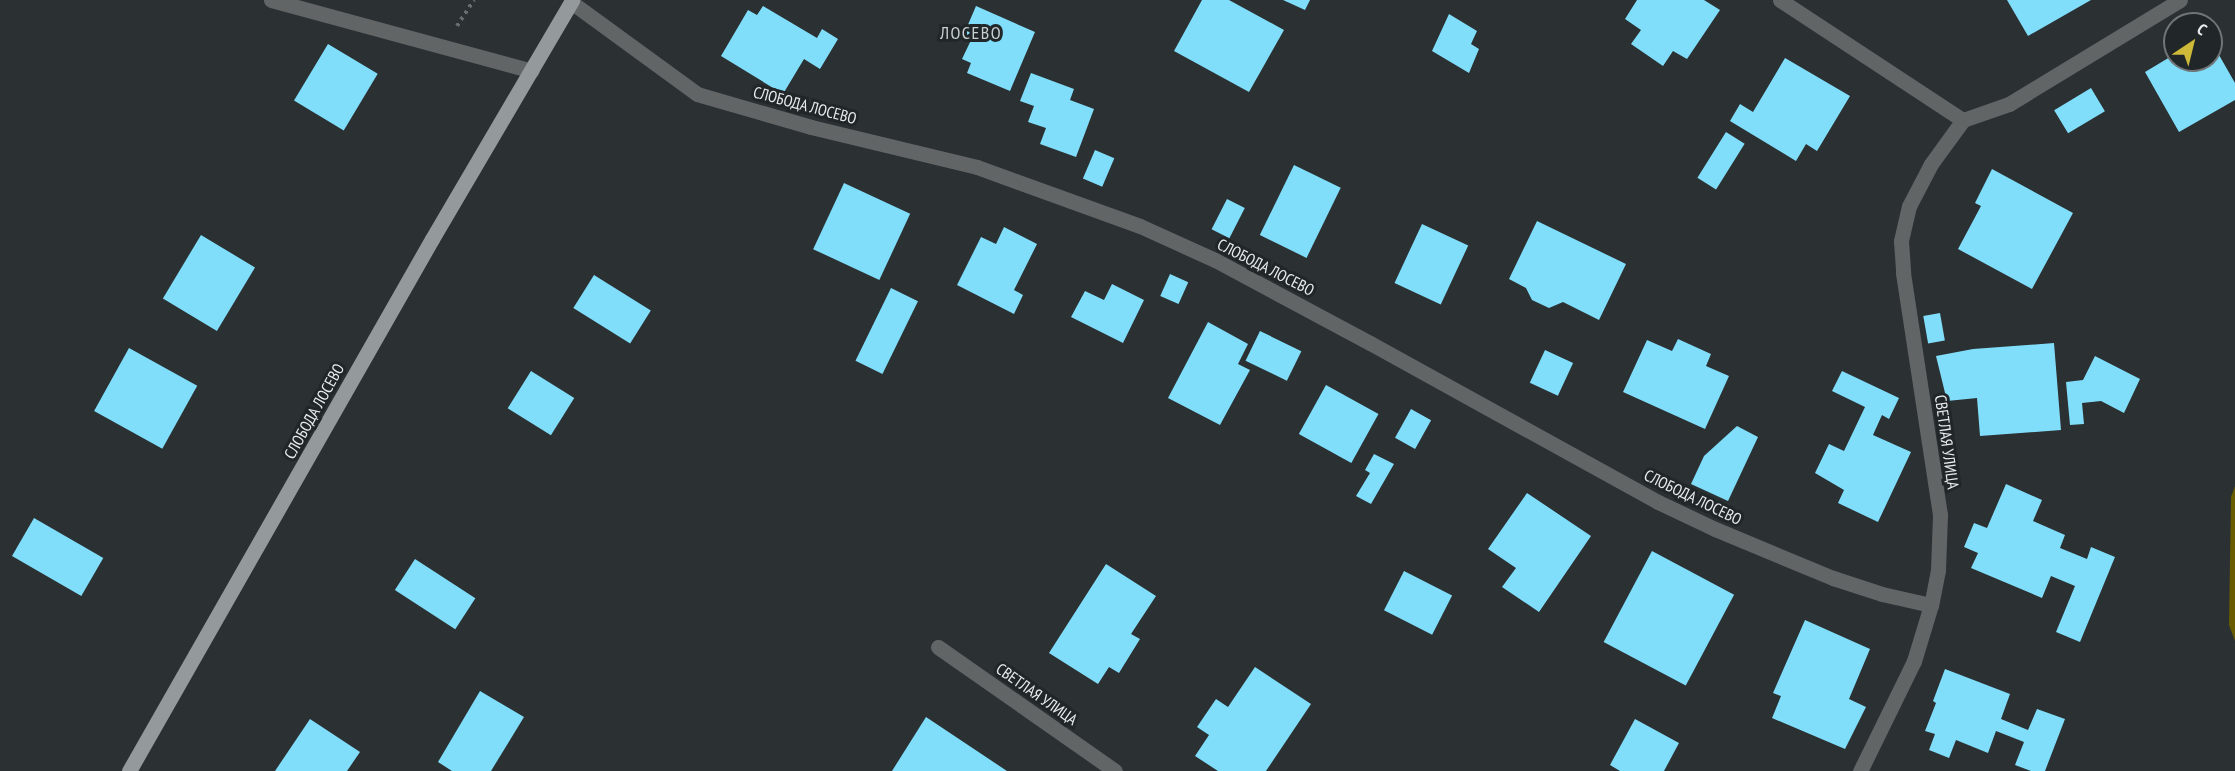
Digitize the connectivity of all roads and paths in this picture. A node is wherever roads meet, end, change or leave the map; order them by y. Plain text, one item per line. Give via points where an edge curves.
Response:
1 (271, 0) edge
2 (1780, 0) edge
3 (2180, 0) edge
4 (572, 1) edge
5 (532, 71) junction
6 (1963, 120) junction
7 (1931, 605) junction
8 (938, 647) dead end
9 (129, 771) edge
10 (1115, 771) edge
11 (1860, 771) edge

1 - 5 street
2 - 6 street
3 - 6 street via 2009,104
4 - 5 main road, СЛОБОДА ЛОСЕВО
4 - 7 street, СЛОБОДА ЛОСЕВО via 697,94 811,127 977,167 1140,226 1215,260 1677,511 1833,578
5 - 9 main road, СЛОБОДА ЛОСЕВО
6 - 7 street, СВЕТЛАЯ УЛИЦА via 1930,164 1909,206 1901,241 1940,515 1938,570
7 - 11 street, СВЕТЛАЯ УЛИЦА via 1914,661
8 - 10 street, СВЕТЛАЯ УЛИЦА

